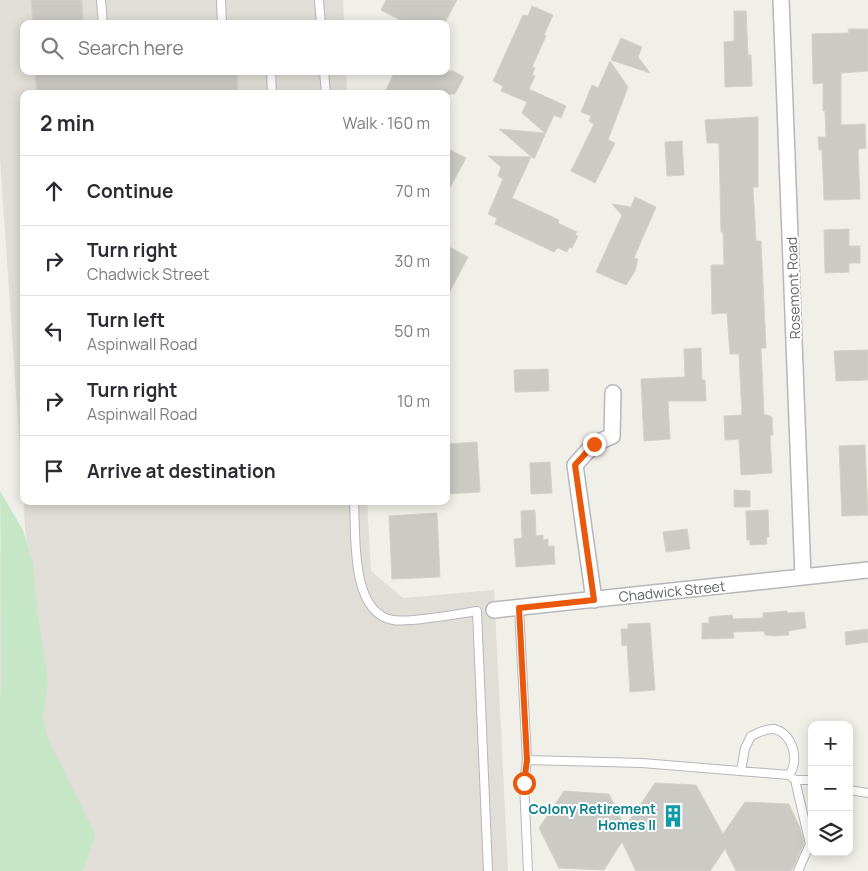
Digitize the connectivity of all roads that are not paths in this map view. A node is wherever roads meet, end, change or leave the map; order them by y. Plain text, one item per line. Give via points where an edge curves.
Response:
1 (101, 0) edge
2 (220, 0) edge
3 (319, 0) edge
4 (781, 0) edge
5 (103, 20) edge
6 (222, 20) edge
7 (321, 20) edge
8 (271, 75) edge
9 (324, 75) edge
10 (272, 90) edge
11 (326, 90) edge
12 (612, 393) dead end
13 (354, 505) edge
14 (868, 570) edge
15 (803, 577) junction
16 (594, 600) junction
17 (519, 608) junction
18 (494, 610) joint
19 (477, 612) junction
20 (527, 760) junction
21 (740, 771) junction
22 (792, 777) junction
23 (808, 779) edge
24 (853, 791) edge
25 (868, 793) edge
26 (488, 871) edge
27 (528, 871) edge
28 (798, 871) edge

1 - 5 lane
2 - 6 lane
3 - 7 lane
4 - 15 street, Rosemont Road
8 - 10 lane
9 - 11 lane
12 - 16 street via 612,436 594,444 575,465
13 - 19 lane, Chadwick Street via 362,588 368,604 378,614 394,620
14 - 15 street, Chadwick Street
15 - 16 street, Chadwick Street
16 - 17 street, Chadwick Street
17 - 18 street, Chadwick Street
17 - 20 lane
18 - 19 lane, Chadwick Street
19 - 26 lane
20 - 21 lane via 642,763
20 - 27 lane via 524,783
21 - 22 lane
21 - 22 lane via 751,736 772,729 782,732 790,741 794,756
22 - 23 lane
22 - 28 lane via 810,844
24 - 25 lane

